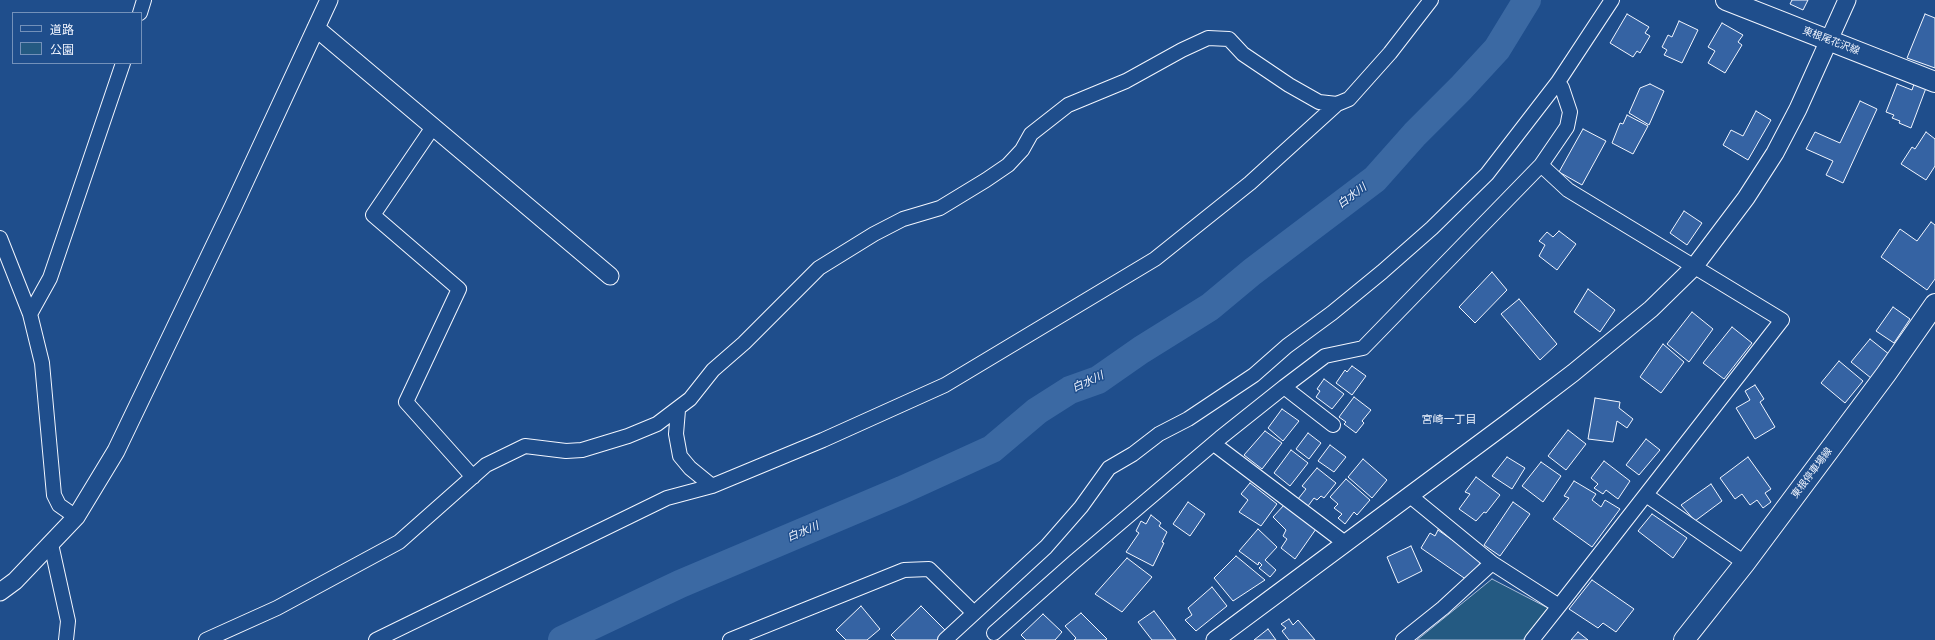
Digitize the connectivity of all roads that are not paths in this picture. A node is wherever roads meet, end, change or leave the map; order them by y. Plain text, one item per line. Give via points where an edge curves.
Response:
1 (144, 0) edge
2 (329, 0) edge
3 (1431, 0) edge
4 (1612, 0) edge
5 (1726, 0) edge
6 (1846, 0) edge
7 (140, 12) edge
8 (316, 28) junction
9 (1829, 40) junction
10 (123, 64) edge
11 (1558, 82) junction
12 (1935, 82) edge
13 (1337, 104) junction
14 (433, 127) junction
15 (1541, 165) junction
16 (0, 238) edge
17 (1694, 267) junction
18 (610, 276) dead end
19 (1935, 304) edge
20 (30, 314) junction
21 (1284, 387) junction
22 (678, 410) junction
23 (1333, 425) dead end
24 (1214, 444) junction
25 (473, 477) junction
26 (712, 486) junction
27 (1646, 495) junction
28 (1409, 496) junction
29 (76, 517) junction
30 (1345, 543) junction
31 (51, 544) junction
32 (1492, 563) junction
33 (1745, 563) junction
34 (0, 592) edge
35 (1559, 606) junction
36 (974, 613) junction
37 (994, 638) edge
38 (66, 640) edge
39 (206, 640) edge
40 (376, 640) edge
41 (730, 640) edge
42 (945, 640) edge
43 (1215, 640) edge
44 (1402, 640) edge
45 (1532, 640) edge
46 (1684, 640) edge

1 - 7 street
2 - 8 street
3 - 13 street via 1390,53 1349,99
4 - 11 street
5 - 9 main road, 東根尾花沢線
6 - 9 street
8 - 14 street
8 - 29 street via 119,444
9 - 12 main road, 東根尾花沢線
9 - 17 street via 1775,153 1746,198
10 - 20 street via 50,278
11 - 15 street via 1570,112 1567,127
11 - 36 street via 1487,174 1432,228 1382,272 1254,375 1109,468 1081,507 1046,547
13 - 22 street via 1319,102 1289,85 1243,54 1229,39 1208,38 1182,50 1126,81 1068,105 1031,134 1022,150 1008,165 986,180 940,208 897,222 819,268 744,343 713,370
13 - 26 street via 1250,183 1161,255 1102,292 945,385
14 - 18 street
14 - 25 street via 373,215 459,289 406,402
15 - 17 street via 1568,190
15 - 21 street via 1363,348 1325,356
16 - 20 street
17 - 27 street via 1782,320
17 - 28 street via 1651,309 1573,373
19 - 33 main road, 東根停車場線
20 - 29 street via 42,362 54,495 59,505
21 - 23 street
21 - 24 street
22 - 25 street via 650,427 582,450 566,451 525,446 486,466
22 - 26 street via 676,434 680,456
24 - 30 street
24 - 37 street via 1074,562
25 - 39 street via 399,542 277,608
26 - 40 street via 667,498
27 - 33 street
27 - 35 street
28 - 30 street
28 - 32 street
29 - 31 street
30 - 43 street
31 - 34 street via 15,581
31 - 38 street via 68,621
32 - 35 street
32 - 44 street via 1443,608
33 - 46 main road, 東根停車場線
35 - 45 street
36 - 41 street via 929,569 904,570
36 - 42 street

